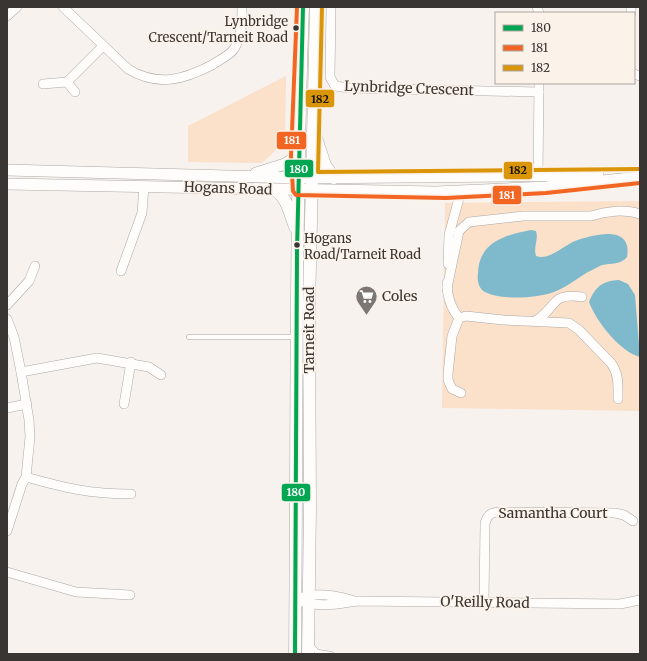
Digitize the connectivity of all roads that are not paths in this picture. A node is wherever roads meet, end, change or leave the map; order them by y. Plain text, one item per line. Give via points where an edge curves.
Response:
1 (17, 7) edge
2 (63, 7) edge
3 (242, 7) edge
4 (303, 7) edge
5 (316, 7) edge
6 (331, 7) edge
7 (7, 16) edge
8 (103, 46) junction
9 (67, 82) junction
10 (43, 84) dead end
11 (539, 88) edge
12 (75, 92) dead end
13 (314, 133) junction
14 (297, 156) junction
15 (7, 170) edge
16 (248, 176) junction
17 (538, 176) junction
18 (640, 176) edge
19 (375, 177) junction
20 (299, 178) junction
21 (312, 178) junction
22 (334, 178) junction
23 (7, 184) edge
24 (144, 186) junction
25 (523, 188) junction
26 (275, 190) junction
27 (299, 190) junction
28 (312, 190) junction
29 (461, 191) junction
30 (436, 192) junction
31 (640, 214) edge
32 (297, 232) junction
33 (35, 266) dead end
34 (121, 271) dead end
35 (448, 288) junction
36 (582, 297) dead end
37 (7, 305) edge
38 (459, 318) junction
39 (7, 319) edge
40 (535, 321) junction
41 (189, 337) dead end
42 (295, 337) junction
43 (131, 362) junction
44 (21, 372) junction
45 (161, 375) dead end
46 (461, 393) dead end
47 (618, 399) dead end
48 (27, 404) junction
49 (124, 404) dead end
50 (7, 408) edge
51 (26, 477) junction
52 (131, 494) dead end
53 (633, 521) dead end
54 (7, 531) edge
55 (7, 572) edge
56 (640, 594) edge
57 (130, 595) dead end
58 (295, 599) junction
59 (309, 599) junction
60 (640, 600) edge
61 (484, 602) junction
62 (612, 604) junction
63 (308, 640) junction
64 (294, 654) edge
65 (308, 654) edge
66 (331, 654) edge

1 - 7 street
2 - 8 street
3 - 8 street via 241,30 233,50 221,59 181,78 162,80 138,75 128,70
4 - 14 main road, Tarneit Road
5 - 13 main road, Tarneit Road
6 - 11 street, Lynbridge Crescent via 330,77 336,86
8 - 9 street
9 - 10 street
9 - 12 street
11 - 17 street
13 - 21 main road, Tarneit Road
13 - 22 main road via 325,165
14 - 16 street via 285,164
14 - 20 main road, Tarneit Road
15 - 16 street, Hogans Road
16 - 20 street, Hogans Road
17 - 18 street, Hogans Road
17 - 19 street, Hogans Road
17 - 25 street
18 - 25 street, Hogans Road
19 - 22 street, Hogans Road
19 - 30 street via 396,182 430,182 436,187
20 - 21 street, Hogans Road
20 - 27 main road, Tarneit Road
21 - 22 street, Hogans Road
21 - 28 main road, Tarneit Road
23 - 24 street, Hogans Road
24 - 26 street, Hogans Road
24 - 34 street via 142,213
25 - 29 street, Hogans Road
26 - 27 street, Hogans Road
26 - 32 main road via 282,195
27 - 28 street, Hogans Road
27 - 32 main road, Tarneit Road
28 - 30 street, Hogans Road
28 - 59 main road, Tarneit Road via 309,313
29 - 30 street, Hogans Road
29 - 35 street via 449,234
31 - 35 street via 602,212 591,216 524,216 469,222 459,231
32 - 42 main road, Tarneit Road
33 - 37 street via 29,281
35 - 38 street via 452,307
36 - 40 street via 560,298
38 - 40 street via 466,316
38 - 46 street via 452,336 448,380 452,389
39 - 44 street via 14,337
40 - 47 street via 569,323 580,330 616,370
41 - 42 lane
42 - 58 main road, Tarneit Road
43 - 44 street via 97,358
43 - 45 street via 149,367
43 - 49 street
44 - 48 street
48 - 50 street
48 - 51 street via 30,437
51 - 52 street via 74,491
51 - 54 street
53 - 61 street, Samantha Court via 624,515 615,514 490,514 485,524
55 - 57 street via 76,592
56 - 62 street, O'Reilly Road
58 - 59 street, O'Reilly Road
58 - 64 main road, Tarneit Road
59 - 61 street, O'Reilly Road via 337,596 357,601
59 - 63 main road, Tarneit Road
60 - 62 street, O'Reilly Road
61 - 62 street, O'Reilly Road
63 - 65 main road, Tarneit Road
63 - 66 lane via 317,652

